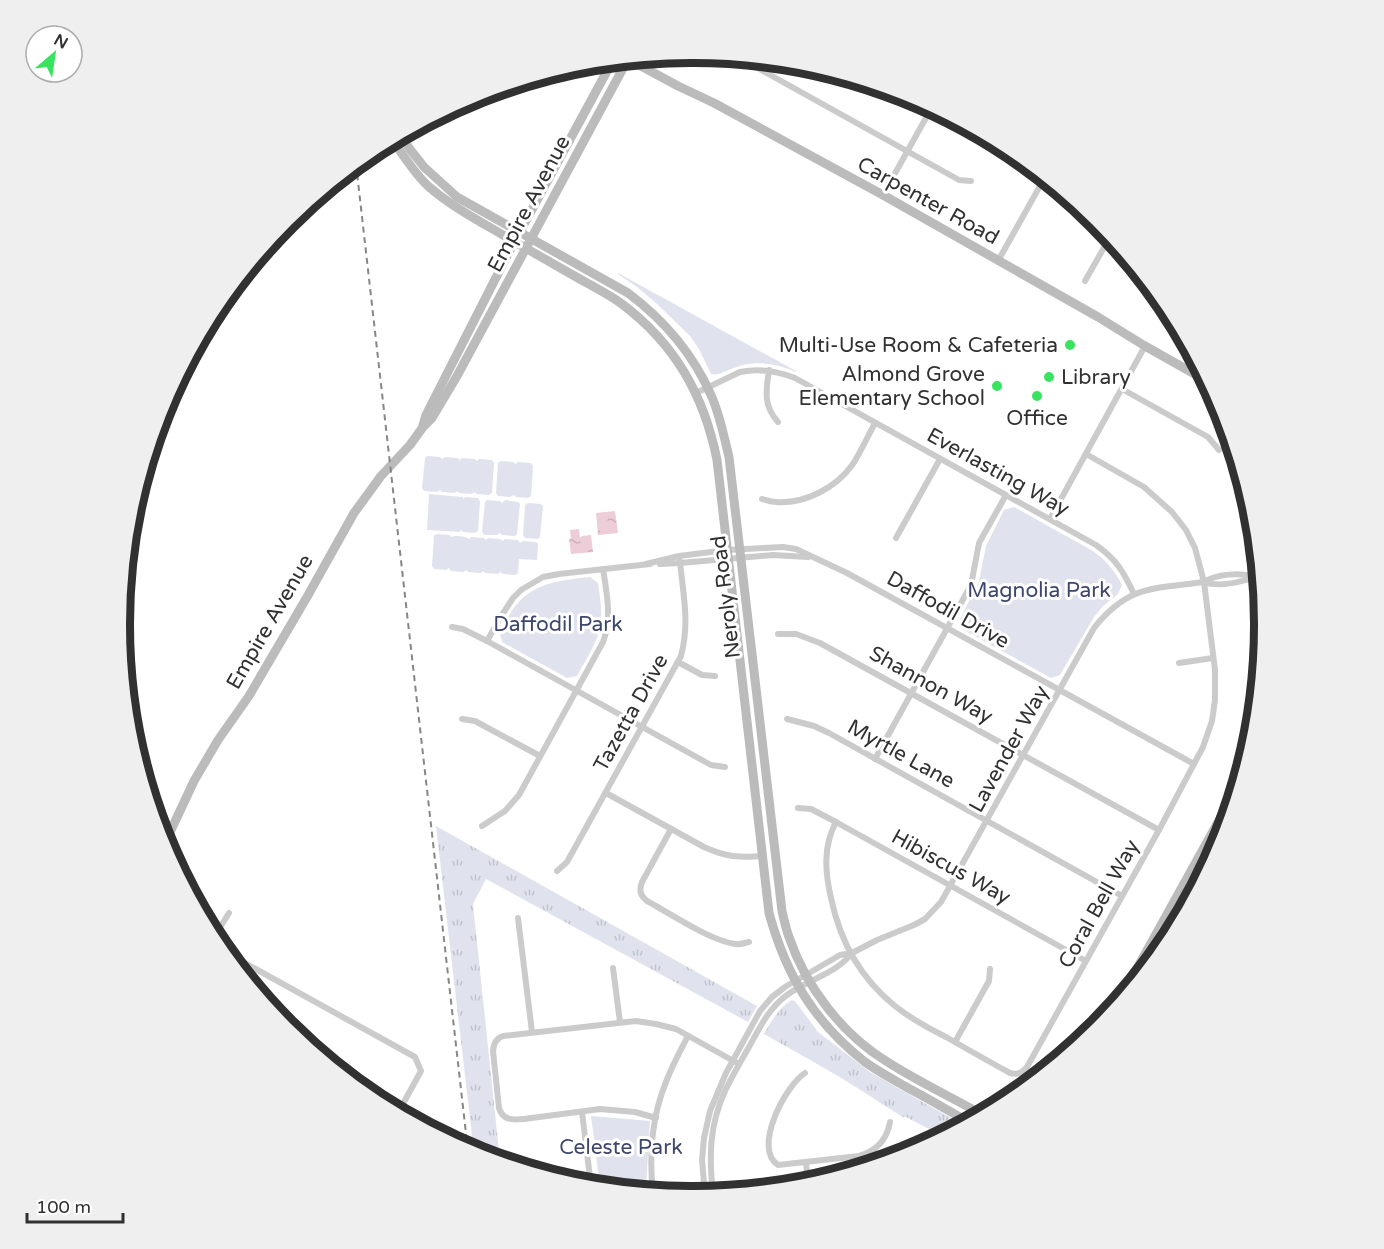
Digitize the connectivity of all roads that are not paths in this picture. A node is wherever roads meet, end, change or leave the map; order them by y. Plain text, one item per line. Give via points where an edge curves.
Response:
1 (640, 66) edge
2 (756, 67) edge
3 (623, 68) edge
4 (608, 70) edge
5 (927, 115) edge
6 (405, 142) edge
7 (397, 147) edge
8 (908, 151) junction
9 (971, 181) dead end
10 (427, 185) junction
11 (443, 185) junction
12 (1041, 185) edge
13 (883, 195) junction
14 (517, 237) junction
15 (531, 239) junction
16 (1106, 245) edge
17 (525, 248) junction
18 (998, 261) junction
19 (1085, 281) dead end
20 (1145, 346) junction
21 (449, 368) junction
22 (769, 370) junction
23 (1195, 374) edge
24 (457, 376) junction
25 (707, 387) junction
26 (1122, 389) junction
27 (696, 393) junction
28 (778, 422) dead end
29 (875, 423) junction
30 (423, 427) junction
31 (1219, 450) dead end
32 (1086, 454) junction
33 (940, 459) junction
34 (1006, 495) junction
35 (762, 499) dead end
36 (1050, 519) junction
37 (896, 538) dead end
38 (740, 553) junction
39 (727, 554) junction
40 (680, 560) junction
41 (603, 569) junction
42 (1251, 579) edge
43 (1204, 582) junction
44 (1134, 594) junction
45 (452, 627) dead end
46 (947, 628) junction
47 (778, 634) dead end
48 (487, 641) junction
49 (1214, 658) junction
50 (678, 662) junction
51 (1179, 663) dead end
52 (715, 676) dead end
53 (1060, 690) junction
54 (576, 691) junction
55 (911, 693) junction
56 (462, 719) dead end
57 (787, 719) dead end
58 (642, 727) junction
59 (540, 756) junction
60 (1024, 756) junction
61 (875, 759) junction
62 (1194, 764) junction
63 (725, 766) dead end
64 (606, 793) junction
65 (798, 808) dead end
66 (988, 821) junction
67 (836, 822) junction
68 (482, 826) dead end
69 (1216, 826) edge
70 (671, 829) junction
71 (1159, 830) junction
72 (170, 832) edge
73 (763, 855) junction
74 (557, 871) dead end
75 (951, 887) junction
76 (1122, 896) junction
77 (229, 913) dead end
78 (518, 918) dead end
79 (220, 928) edge
80 (749, 942) dead end
81 (852, 953) junction
82 (1143, 958) edge
83 (1086, 961) junction
84 (245, 963) edge
85 (613, 968) dead end
86 (990, 969) dead end
87 (808, 979) junction
88 (797, 985) junction
89 (620, 1022) junction
90 (532, 1032) junction
91 (688, 1035) junction
92 (955, 1042) junction
93 (732, 1060) junction
94 (739, 1064) junction
95 (804, 1073) dead end
96 (402, 1105) edge
97 (975, 1110) edge
98 (582, 1112) junction
99 (961, 1117) edge
100 (656, 1118) junction
101 (890, 1122) dead end
102 (806, 1162) junction
103 (807, 1174) edge
104 (590, 1176) edge
105 (652, 1185) edge
106 (712, 1185) edge
107 (704, 1186) edge

1 - 13 street, Carpenter Road
2 - 8 street
3 - 15 street, Empire Avenue
4 - 14 street, Empire Avenue
5 - 8 street
6 - 11 street, Neroly Road
7 - 10 street, Neroly Road
8 - 9 street via 959,180
8 - 13 street
10 - 11 street
10 - 14 street, Neroly Road via 467,215
11 - 14 street, Neroly Road
12 - 18 street
13 - 18 street, Carpenter Road
14 - 15 street, Neroly Road
14 - 17 street, Neroly Road
14 - 21 street, Empire Avenue
15 - 17 street, Empire Avenue
15 - 25 street, Neroly Road via 640,302 687,351
16 - 19 street
17 - 24 street, Empire Avenue
17 - 27 street, Neroly Road via 621,303 644,322 676,358
18 - 20 street, Carpenter Road
20 - 23 street, Carpenter Road
20 - 26 street
21 - 24 street
21 - 30 street, Empire Avenue
22 - 25 street, Everlasting Way via 741,372
22 - 28 street via 768,405
22 - 29 street, Everlasting Way via 795,378
24 - 30 street, Empire Avenue
25 - 27 street, Everlasting Way
25 - 38 street, Neroly Road via 729,458
26 - 31 street via 1208,437
26 - 32 street
27 - 39 street, Neroly Road via 717,460
29 - 33 street, Everlasting Way
29 - 35 street via 853,463 833,485 798,500
30 - 72 street, Empire Avenue via 354,513 255,686 194,781
32 - 36 street
32 - 43 street, Coral Bell Way via 1144,487 1172,512 1195,548
33 - 34 street, Everlasting Way
33 - 37 street
34 - 36 street, Everlasting Way
34 - 46 street via 979,543 971,585
36 - 44 street, Everlasting Way via 1106,552 1124,571
38 - 39 street, Daffodil Drive
38 - 46 street, Daffodil Drive via 812,557
38 - 87 street, Neroly Road via 782,911 789,938
39 - 40 street, Daffodil Drive
39 - 73 street, Neroly Road
40 - 41 street, Daffodil Drive
40 - 50 street, Tazetta Drive via 687,619
41 - 48 street, Daffodil Drive via 552,575 532,583 513,598
41 - 54 street via 608,624 603,642
42 - 43 street, Lavender Way via 1213,585
43 - 44 street, Lavender Way
43 - 49 street, Coral Bell Way
44 - 53 street, Lavender Way via 1115,605 1094,628
45 - 48 street
46 - 53 street, Daffodil Drive
46 - 55 street
47 - 55 street, Shannon Way via 796,634 820,643
48 - 54 street
49 - 51 street
49 - 62 street, Coral Bell Way via 1212,721
50 - 52 street via 702,675
50 - 58 street, Tazetta Drive
53 - 60 street, Lavender Way
53 - 62 street, Daffodil Drive
54 - 58 street
54 - 59 street
55 - 60 street, Shannon Way
55 - 61 street
56 - 59 street via 475,721
57 - 61 street, Myrtle Lane via 814,726
58 - 63 street via 711,765
58 - 64 street, Tazetta Drive
59 - 68 street via 515,801
60 - 66 street, Lavender Way
60 - 71 street, Shannon Way
61 - 66 street, Myrtle Lane
62 - 71 street, Coral Bell Way
64 - 70 street
64 - 74 street, Tazetta Drive via 567,862
65 - 67 street, Hibiscus Way via 811,809
66 - 75 street, Lavender Way
66 - 76 street, Myrtle Lane
67 - 75 street, Hibiscus Way
67 - 81 street, Coral Bell Way via 826,851 828,885 838,927
69 - 82 street
70 - 73 street via 716,853 736,858
70 - 80 street via 642,882 641,896 710,936 738,945
71 - 76 street, Coral Bell Way
73 - 88 street, Neroly Road via 772,923
75 - 81 street, Lavender Way via 925,919
75 - 83 street, Hibiscus Way
76 - 83 street, Coral Bell Way
77 - 79 street
78 - 90 street
81 - 87 street, Lavender Way via 845,962
81 - 92 street, Coral Bell Way via 867,977 895,1006
83 - 92 street, Coral Bell Way via 1023,1072 1010,1073
84 - 96 street via 415,1057 421,1071
85 - 89 street
86 - 92 street via 989,981
87 - 88 street, Lavender Way
87 - 97 street, Neroly Road via 838,1020 873,1052
88 - 93 street via 772,997
88 - 94 street via 766,1016
88 - 99 street, Neroly Road via 827,1027 866,1062
89 - 90 street
89 - 91 street via 656,1024
90 - 98 street via 496,1040 493,1051 502,1115 512,1120
91 - 93 street
91 - 100 street via 665,1083
93 - 94 street
93 - 107 street via 710,1111 702,1160
94 - 106 street via 725,1090 711,1139
95 - 102 street via 795,1080 773,1120 769,1152 778,1164
98 - 100 street via 600,1109
98 - 104 street
100 - 105 street
101 - 102 street via 883,1141 866,1154
102 - 103 street

